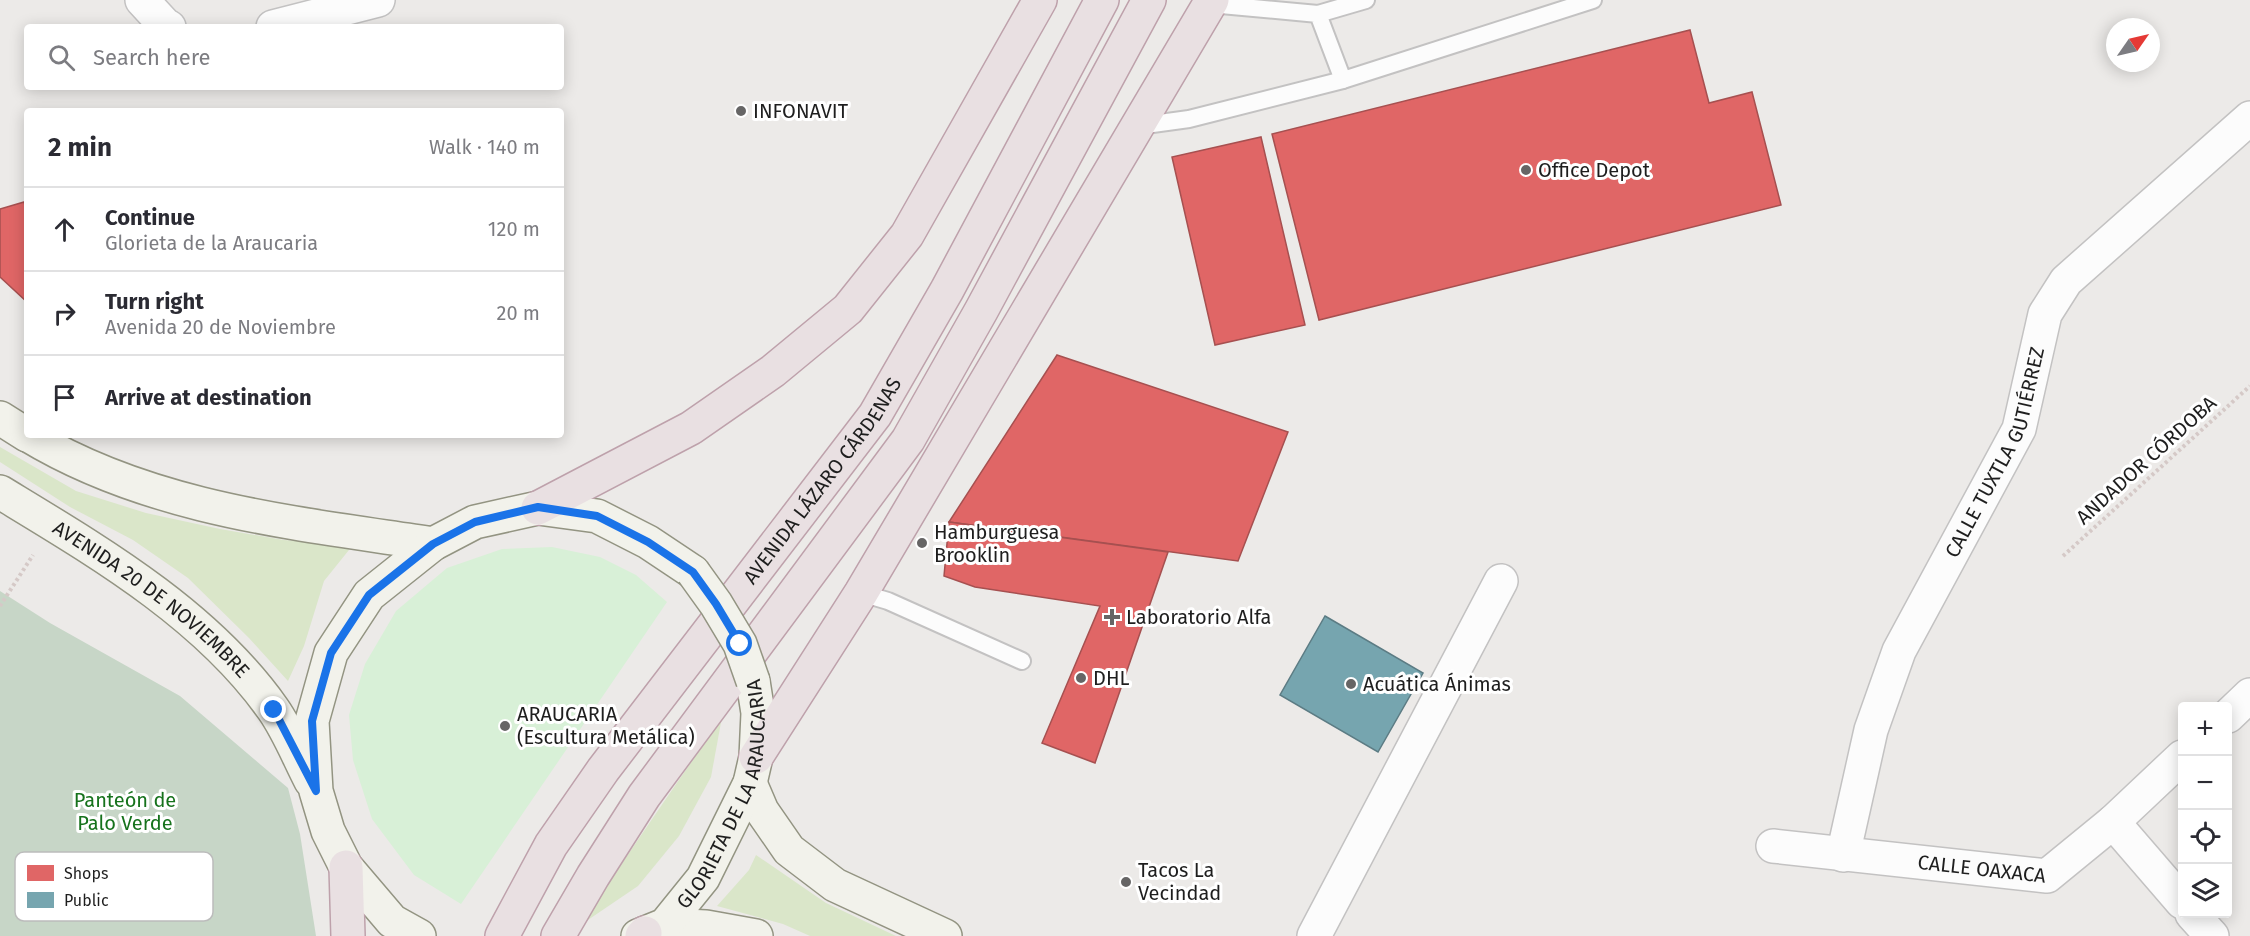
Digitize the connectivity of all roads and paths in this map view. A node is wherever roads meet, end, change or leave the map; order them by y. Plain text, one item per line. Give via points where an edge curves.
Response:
1 (142, 0) edge
2 (378, 0) edge
3 (1040, 0) edge
4 (1102, 0) edge
5 (1149, 0) edge
6 (1366, 0) edge
7 (1593, 0) edge
8 (1211, 2) edge
9 (1318, 14) junction
10 (164, 24) edge
11 (285, 24) edge
12 (1342, 80) junction
13 (2250, 118) edge
14 (1137, 126) junction
15 (2250, 386) edge
16 (0, 418) edge
17 (24, 433) edge
18 (32, 438) edge
19 (0, 492) edge
20 (538, 507) junction
21 (53, 524) junction
22 (433, 544) junction
23 (2063, 556) dead end
24 (1501, 581) dead end
25 (861, 593) junction
26 (0, 606) edge
27 (1022, 661) dead end
28 (2250, 695) edge
29 (2232, 712) edge
30 (2178, 761) edge
31 (753, 770) junction
32 (316, 791) junction
33 (2113, 822) junction
34 (1773, 846) dead end
35 (1843, 855) junction
36 (346, 867) junction
37 (2178, 897) edge
38 (2196, 918) edge
39 (647, 933) edge
40 (348, 936) edge
41 (419, 936) edge
42 (502, 936) edge
43 (558, 936) edge
44 (756, 936) edge
45 (945, 936) edge
46 (1314, 936) edge
47 (2212, 936) edge

1 - 10 street
2 - 11 street
3 - 20 highway via 907,235 848,309 773,371 691,428
4 - 42 highway, AVENIDA LÁZARO CÁRDENAS via 947,290 875,415 603,770 551,845
5 - 43 highway via 908,440 644,796
6 - 9 lane
7 - 12 lane
8 - 9 lane
8 - 14 highway
9 - 12 lane
12 - 14 lane via 1189,119
13 - 35 street, CALLE TUXTLA GUTIÉRREZ via 2066,281 2044,314 2019,429 1899,651 1871,730
14 - 25 highway
15 - 23 path, ANDADOR CÓRDOBA
16 - 17 main road
18 - 22 main road via 60,454 154,491 250,516
19 - 21 main road, AVENIDA 20 DE NOVIEMBRE
20 - 22 main road, GLORIETA DE LA ARAUCARIA via 475,522
20 - 31 main road, GLORIETA DE LA ARAUCARIA, bridge via 597,516 648,542 693,572 740,644 753,681 758,713
21 - 26 path
21 - 32 main road, AVENIDA 20 DE NOVIEMBRE via 173,606 231,659 274,710
22 - 32 main road, GLORIETA DE LA ARAUCARIA via 369,595 331,653 312,721
24 - 46 street
25 - 27 lane via 888,601
25 - 31 highway
28 - 29 street
30 - 33 street, CALLE OAXACA
31 - 39 main road, GLORIETA DE LA ARAUCARIA via 703,878
31 - 45 main road via 762,811 789,850 835,885
32 - 36 main road, GLORIETA DE LA ARAUCARIA via 328,831
33 - 35 street, CALLE OAXACA via 2047,876
33 - 37 street
34 - 35 street, CALLE OAXACA
36 - 40 highway
36 - 41 main road, GLORIETA DE LA ARAUCARIA via 393,921
38 - 47 street
39 - 44 main road via 706,927

